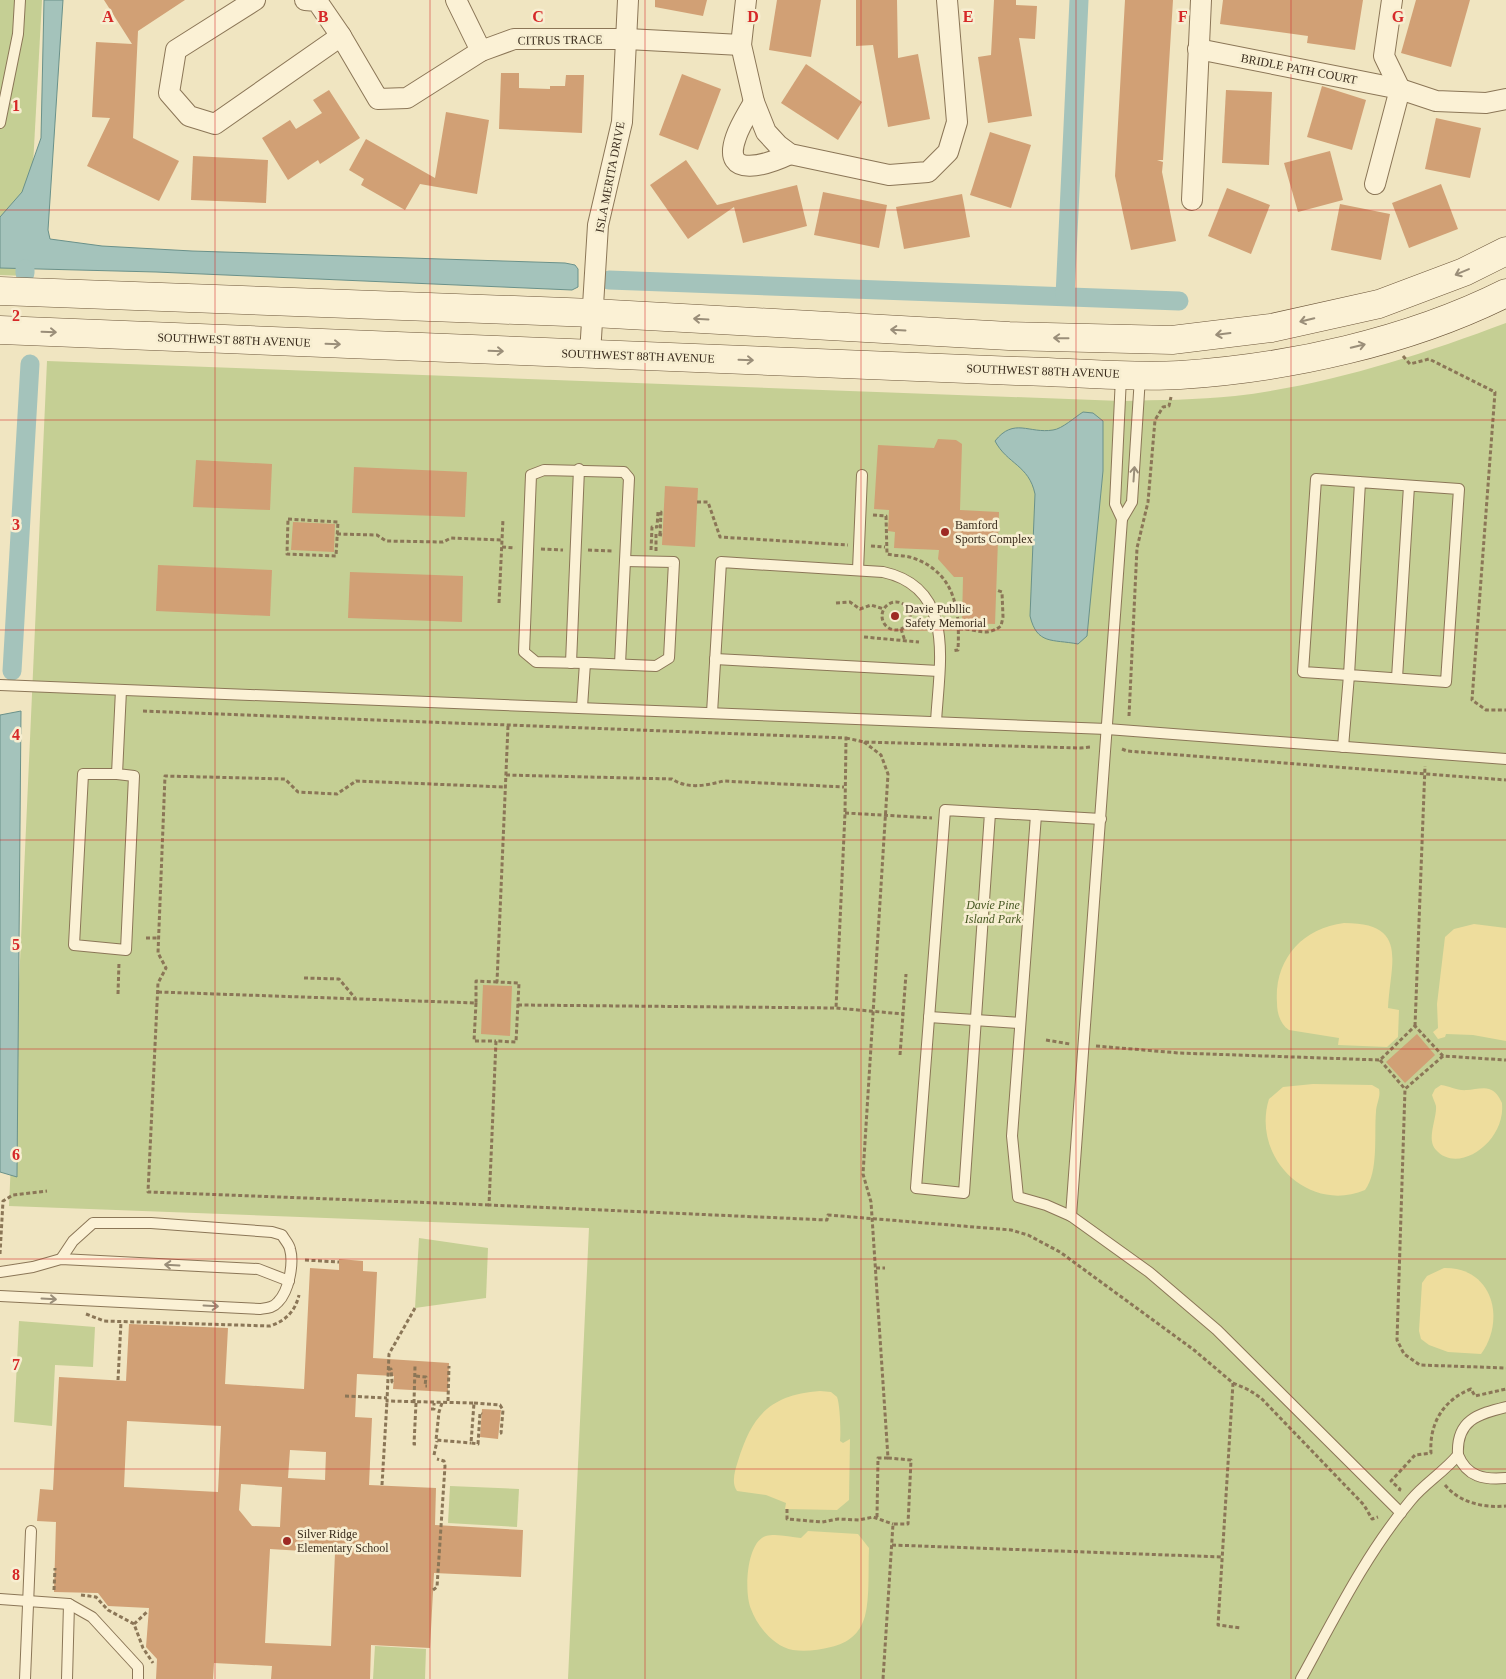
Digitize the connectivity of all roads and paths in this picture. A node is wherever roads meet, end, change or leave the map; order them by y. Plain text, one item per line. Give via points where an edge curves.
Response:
1 (20, 0) edge
2 (255, 0) edge
3 (305, 0) edge
4 (456, 0) edge
5 (628, 0) edge
6 (746, 0) edge
7 (947, 0) edge
8 (1201, 0) edge
9 (1392, 0) edge
10 (341, 36) junction
11 (626, 39) junction
12 (741, 45) junction
13 (1198, 49) junction
14 (481, 51) junction
15 (1400, 88) junction
16 (1506, 99) edge
17 (754, 102) junction
18 (0, 123) edge
19 (790, 154) junction
20 (1374, 184) dead end
21 (1192, 200) dead end
22 (1506, 252) edge
23 (0, 291) edge
24 (1506, 294) edge
25 (592, 313) junction
26 (0, 330) edge
27 (590, 354) junction
28 (1403, 356) dead end
29 (1131, 374) junction
30 (1172, 397) dead end
31 (579, 469) junction
32 (862, 475) dead end
33 (1360, 482) junction
34 (1409, 486) junction
35 (697, 502) dead end
36 (503, 519) dead end
37 (1122, 519) junction
38 (338, 534) junction
39 (656, 539) dead end
40 (502, 540) junction
41 (854, 545) dead end
42 (866, 546) dead end
43 (502, 547) junction
44 (885, 547) dead end
45 (518, 548) dead end
46 (537, 548) dead end
47 (566, 550) dead end
48 (587, 550) dead end
49 (615, 551) dead end
50 (650, 553) dead end
51 (625, 561) junction
52 (858, 570) junction
53 (996, 590) dead end
54 (499, 603) dead end
55 (836, 604) dead end
56 (884, 609) junction
57 (901, 629) junction
58 (959, 629) dead end
59 (864, 637) dead end
60 (905, 641) junction
61 (918, 642) dead end
62 (715, 659) junction
63 (571, 663) junction
64 (585, 663) junction
65 (620, 664) junction
66 (939, 670) junction
67 (1349, 675) junction
68 (1397, 678) junction
69 (0, 685) edge
70 (121, 690) junction
71 (582, 707) junction
72 (143, 710) dead end
73 (1506, 710) edge
74 (712, 713) junction
75 (1129, 716) dead end
76 (936, 722) junction
77 (508, 726) junction
78 (1107, 729) junction
79 (846, 738) junction
80 (864, 742) junction
81 (1126, 745) dead end
82 (1091, 746) dead end
83 (1343, 747) junction
84 (1122, 748) dead end
85 (1127, 751) junction
86 (1425, 753) junction
87 (1506, 759) edge
88 (117, 774) junction
89 (1425, 774) junction
90 (506, 775) junction
91 (1506, 780) edge
92 (505, 786) junction
93 (844, 787) junction
94 (846, 813) junction
95 (990, 813) junction
96 (886, 815) junction
97 (1036, 816) junction
98 (922, 817) dead end
99 (1101, 819) junction
100 (146, 938) dead end
101 (159, 938) junction
102 (120, 949) junction
103 (906, 974) dead end
104 (304, 978) dead end
105 (497, 982) junction
106 (158, 992) junction
107 (118, 994) dead end
108 (355, 998) junction
109 (476, 1003) junction
110 (518, 1005) junction
111 (836, 1008) junction
112 (873, 1012) junction
113 (903, 1014) junction
114 (929, 1017) junction
115 (976, 1021) junction
116 (1020, 1023) junction
117 (1415, 1026) junction
118 (1046, 1040) dead end
119 (496, 1041) junction
120 (1073, 1044) dead end
121 (1094, 1046) dead end
122 (900, 1056) dead end
123 (1443, 1056) junction
124 (1380, 1060) junction
125 (1506, 1060) edge
126 (1406, 1089) junction
127 (47, 1191) dead end
128 (489, 1205) junction
129 (1071, 1216) junction
130 (873, 1217) junction
131 (0, 1254) edge
132 (61, 1259) junction
133 (876, 1268) junction
134 (885, 1268) dead end
135 (0, 1272) edge
136 (289, 1281) junction
137 (0, 1296) edge
138 (415, 1308) dead end
139 (121, 1322) dead end
140 (415, 1366) dead end
141 (449, 1366) dead end
142 (1506, 1368) edge
143 (388, 1369) junction
144 (416, 1376) junction
145 (118, 1380) dead end
146 (394, 1382) dead end
147 (1233, 1383) junction
148 (427, 1386) dead end
149 (1506, 1390) edge
150 (345, 1396) dead end
151 (387, 1400) junction
152 (448, 1401) junction
153 (442, 1402) junction
154 (474, 1402) junction
155 (415, 1403) junction
156 (434, 1404) junction
157 (1506, 1407) edge
158 (431, 1409) dead end
159 (482, 1414) dead end
160 (499, 1433) dead end
161 (437, 1441) junction
162 (471, 1443) junction
163 (418, 1444) dead end
164 (1431, 1454) junction
165 (434, 1455) dead end
166 (1458, 1455) junction
167 (888, 1458) junction
168 (437, 1459) dead end
169 (1432, 1459) dead end
170 (1506, 1478) edge
171 (1443, 1482) dead end
172 (382, 1486) dead end
173 (1398, 1494) dead end
174 (1506, 1506) edge
175 (788, 1509) dead end
176 (1400, 1513) junction
177 (877, 1517) junction
178 (1378, 1517) dead end
179 (893, 1524) junction
180 (31, 1531) dead end
181 (891, 1545) junction
182 (1223, 1557) junction
183 (55, 1568) dead end
184 (433, 1590) dead end
185 (54, 1593) dead end
186 (0, 1599) edge
187 (29, 1602) junction
188 (69, 1604) junction
189 (147, 1612) dead end
190 (134, 1624) dead end
191 (1241, 1628) dead end
192 (25, 1679) edge
193 (66, 1679) edge
194 (138, 1679) edge
195 (883, 1679) edge
196 (1301, 1679) edge

1 - 18 lane via 18,34
2 - 10 street via 176,50 168,93 189,116 215,124
3 - 10 street, CITRUS TRACE via 317,2
4 - 14 street
5 - 11 street, ISLA MERITA DRIVE
6 - 12 street
7 - 19 street via 957,122 948,152 928,172 889,175
8 - 13 street
9 - 15 street via 1384,56
10 - 14 street, CITRUS TRACE via 378,99 408,98
11 - 12 street, CITRUS TRACE
11 - 14 street, CITRUS TRACE via 514,39
11 - 25 street, ISLA MERITA DRIVE via 622,122 598,225
12 - 17 street
13 - 15 street, BRIDLE PATH COURT
13 - 21 street
15 - 16 street, BRIDLE PATH COURT via 1436,101 1486,103
15 - 20 street
17 - 19 street via 766,132
17 - 19 street via 736,137 734,155 737,161 743,166 759,166
22 -> 25 main road via 1464,272 1379,304 1271,328 1172,340 1009,336
23 - 25 main road
29 -> 24 main road, SOUTHWEST 88TH AVENUE via 1179,375 1301,360 1388,338 1476,308
25 - 27 street, ISLA MERITA DRIVE
26 -> 27 main road, SOUTHWEST 88TH AVENUE
27 -> 29 main road, SOUTHWEST 88TH AVENUE
28 - 73 path via 1410,364 1429,360 1495,392 1472,700 1486,710
29 - 37 lane via 1115,504
37 -> 29 lane via 1132,502
30 - 75 path via 1169,406 1163,407 1155,420 1148,502 1137,548
31 - 51 lane via 624,472 629,478
31 - 63 lane
31 - 63 lane via 544,470 531,476 524,652 536,662
32 - 52 lane
33 - 34 lane
33 - 67 lane
33 - 67 lane via 1316,480 1303,672
34 - 68 lane
34 - 68 lane via 1459,489 1446,682
35 - 41 path via 708,502 720,537
36 - 40 path
37 - 78 lane
38 - 38 path via 338,522 288,520 287,554 336,556
38 - 40 path via 377,535 386,541
39 - 50 path via 656,534 661,535 661,512 658,512 657,527 652,527
40 - 43 path
42 - 44 path
43 - 45 path
43 - 54 path
46 - 47 path
48 - 49 path
51 - 65 lane
51 - 65 lane via 674,562 669,658 656,666
52 - 62 lane via 720,562
52 - 66 lane via 893,574 922,591 938,624
53 - 58 path via 1002,592 1004,599 1001,626 987,633
55 - 56 path via 850,602 860,609 871,605
56 - 57 path via 885,625 893,630
56 - 57 path via 892,602 905,605 910,618
57 - 60 path
59 - 60 path
60 - 61 path
62 - 66 lane
62 - 74 lane
63 - 64 lane
64 - 65 lane
64 - 71 lane
66 - 76 lane
67 - 68 lane
67 - 83 lane
69 - 70 lane
70 - 71 lane
70 - 88 lane
71 - 74 lane
72 - 77 path
74 - 76 lane
76 - 78 lane
77 - 79 path
77 - 90 path
78 - 83 lane
78 - 99 lane
79 - 80 path
79 - 93 path
80 - 82 path
80 - 96 path via 881,755 888,768
81 - 85 path
83 - 86 lane
84 - 85 path
85 - 89 path
86 - 87 lane
86 - 89 path
88 - 102 lane via 134,776 126,950
88 - 102 lane via 83,774 74,945
89 - 91 path
89 - 117 path
90 - 92 path
90 - 93 path via 672,779 681,785 708,786 723,781
92 - 101 path via 356,781 337,794 298,792 285,779 165,776
92 - 105 path
93 - 94 path
94 - 96 path
94 - 111 path
95 - 97 lane
95 - 114 lane via 944,810
95 - 115 lane
96 - 98 path
96 - 112 path
97 - 99 lane
97 - 116 lane
99 - 129 lane
100 - 101 path
101 - 106 path via 158,953 166,968 158,983
102 - 107 path
103 - 113 path
104 - 108 path via 339,980
105 - 109 path via 476,981
105 - 110 path via 519,983
106 - 108 path
106 - 128 path via 148,1192
108 - 109 path
109 - 119 path via 474,1041
110 - 111 path
110 - 119 path via 516,1042
111 - 112 path
112 - 113 path
112 - 130 path via 863,1174
113 - 122 path
114 - 115 lane
114 - 115 lane via 916,1188 964,1193
115 - 116 lane
116 - 129 lane via 1012,1136 1018,1197
117 - 123 path
117 - 124 path
118 - 120 path
119 - 128 path
121 - 124 path via 1179,1054
123 - 125 path
123 - 126 path
124 - 126 path
126 - 142 path via 1397,1340 1404,1354 1420,1365
127 - 131 path via 13,1195 4,1201
128 - 130 path via 827,1220 828,1215
129 - 176 lane via 1149,1272 1217,1330
130 - 133 path
130 - 147 path via 1001,1229 1028,1235 1104,1282
132 - 135 lane
136 -> 132 lane via 258,1269
132 - 136 lane via 73,1241 93,1223 151,1223 272,1232 282,1235 290,1248
133 - 134 path
133 - 167 path
137 -> 136 lane via 260,1309 280,1302
138 - 143 path via 389,1354
139 - 145 path
140 - 144 path
141 - 152 path
143 - 146 path via 391,1369
143 - 151 path
144 - 148 path via 426,1377
144 - 155 path
147 - 178 path via 1260,1398 1364,1505 1372,1520
147 - 182 path
149 - 164 path via 1475,1396 1471,1389 1449,1402 1434,1425
150 - 151 path
151 - 155 path
151 - 172 path
152 - 153 path
152 - 154 path
153 - 156 path
153 - 161 path
154 - 160 path via 500,1405 503,1410 502,1433
154 - 162 path
155 - 156 path
155 - 163 path via 414,1444
156 - 158 path via 434,1410
157 - 166 lane via 1471,1418 1461,1432
159 - 162 path via 478,1444
161 - 162 path
161 - 165 path
164 - 169 path
164 - 173 path via 1415,1455 1391,1481 1400,1489
166 - 170 lane via 1463,1466 1476,1476
166 - 176 lane via 1423,1486
167 - 177 path via 878,1458
167 - 179 path via 911,1460 908,1524
168 - 184 path via 444,1461 445,1466 437,1587
171 - 174 path via 1453,1493 1474,1504
175 - 177 path via 787,1519 822,1522
176 - 196 lane via 1362,1568
177 - 179 path
179 - 181 path
180 - 187 lane
181 - 182 path
181 - 195 path
182 - 191 path via 1218,1625
183 - 185 path
186 - 187 lane
187 - 188 lane
187 - 192 lane
188 - 193 lane
188 - 194 lane via 92,1617 138,1667
189 - 190 path

